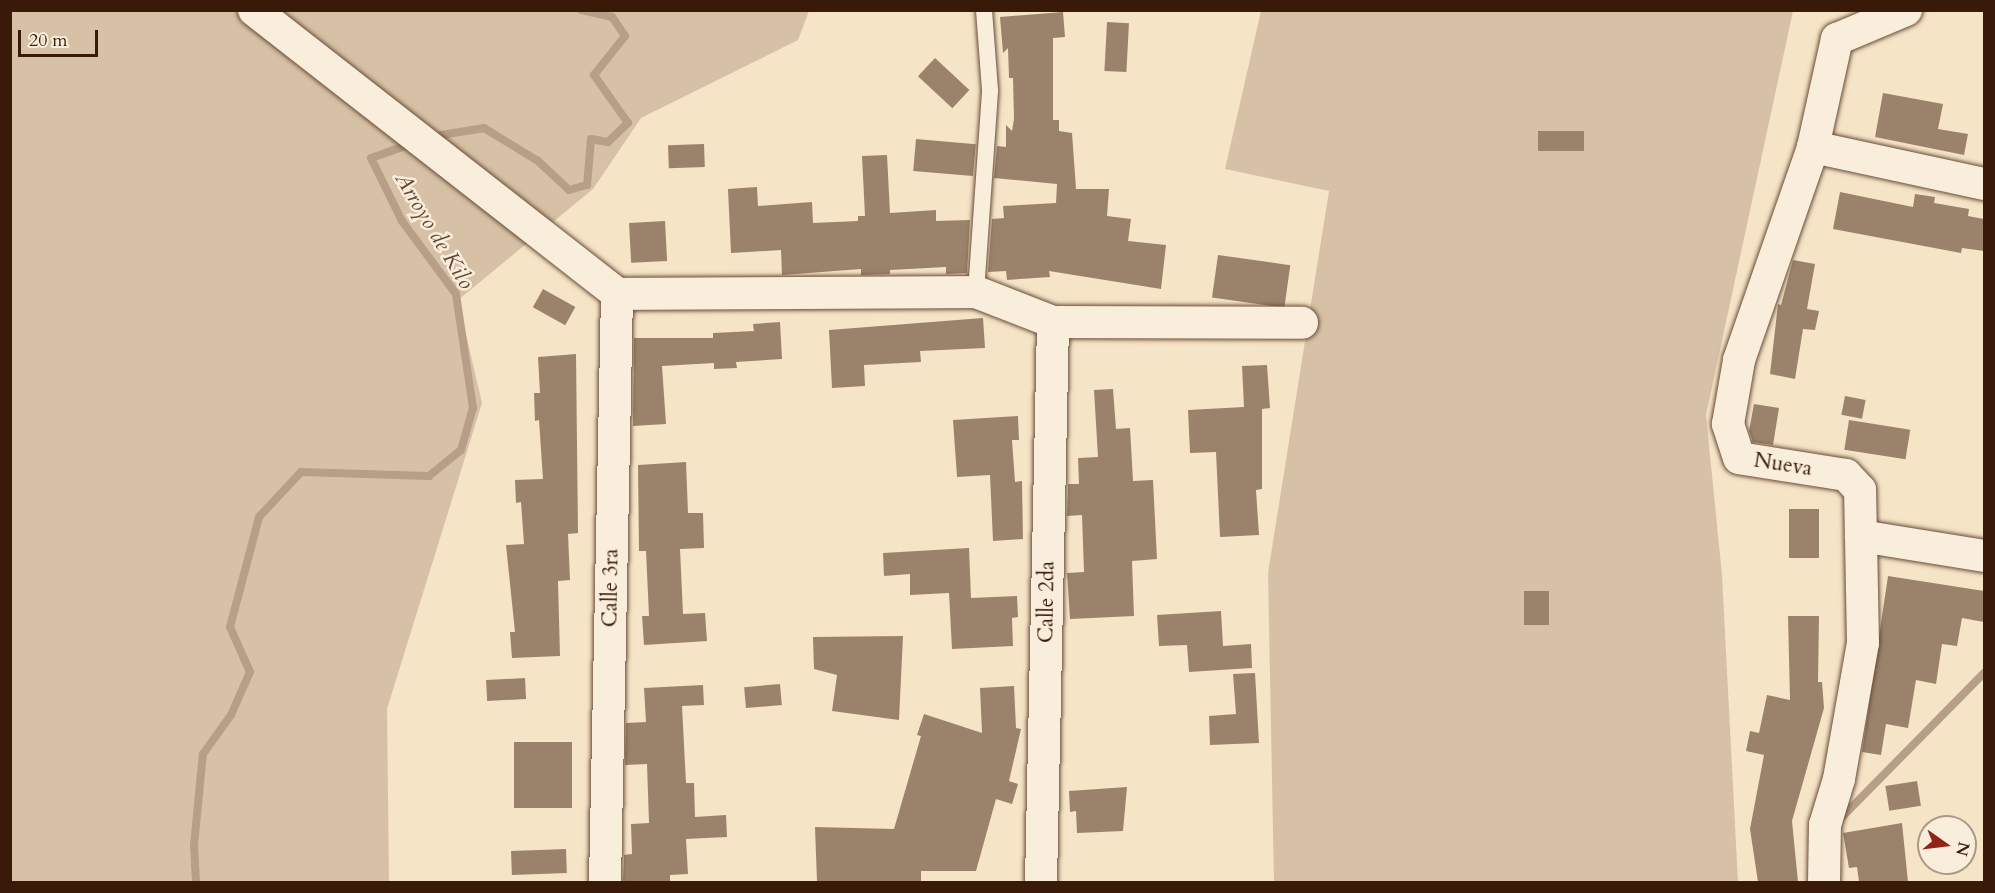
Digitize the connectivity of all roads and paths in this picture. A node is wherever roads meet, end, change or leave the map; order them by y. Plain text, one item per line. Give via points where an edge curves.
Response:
1 (254, 10) edge
2 (984, 10) edge
3 (1906, 10) edge
4 (1813, 147) junction
5 (1984, 184) edge
6 (976, 292) junction
7 (617, 294) junction
8 (1053, 322) junction
9 (1302, 323) dead end
10 (1861, 536) junction
11 (1984, 556) edge
12 (605, 882) edge
13 (1041, 882) edge
14 (1824, 882) edge

1 - 7 street
2 - 6 lane via 990,90
3 - 4 street, Nueva via 1837,39
4 - 5 street
4 - 10 street, Nueva via 1738,360 1728,424 1739,458 1846,476 1860,490
6 - 7 street
6 - 8 street
7 - 12 street, Calle 3ra
8 - 9 street
8 - 13 street, Calle 2da
10 - 11 street
10 - 14 street, Nueva via 1863,644 1839,779 1825,825

